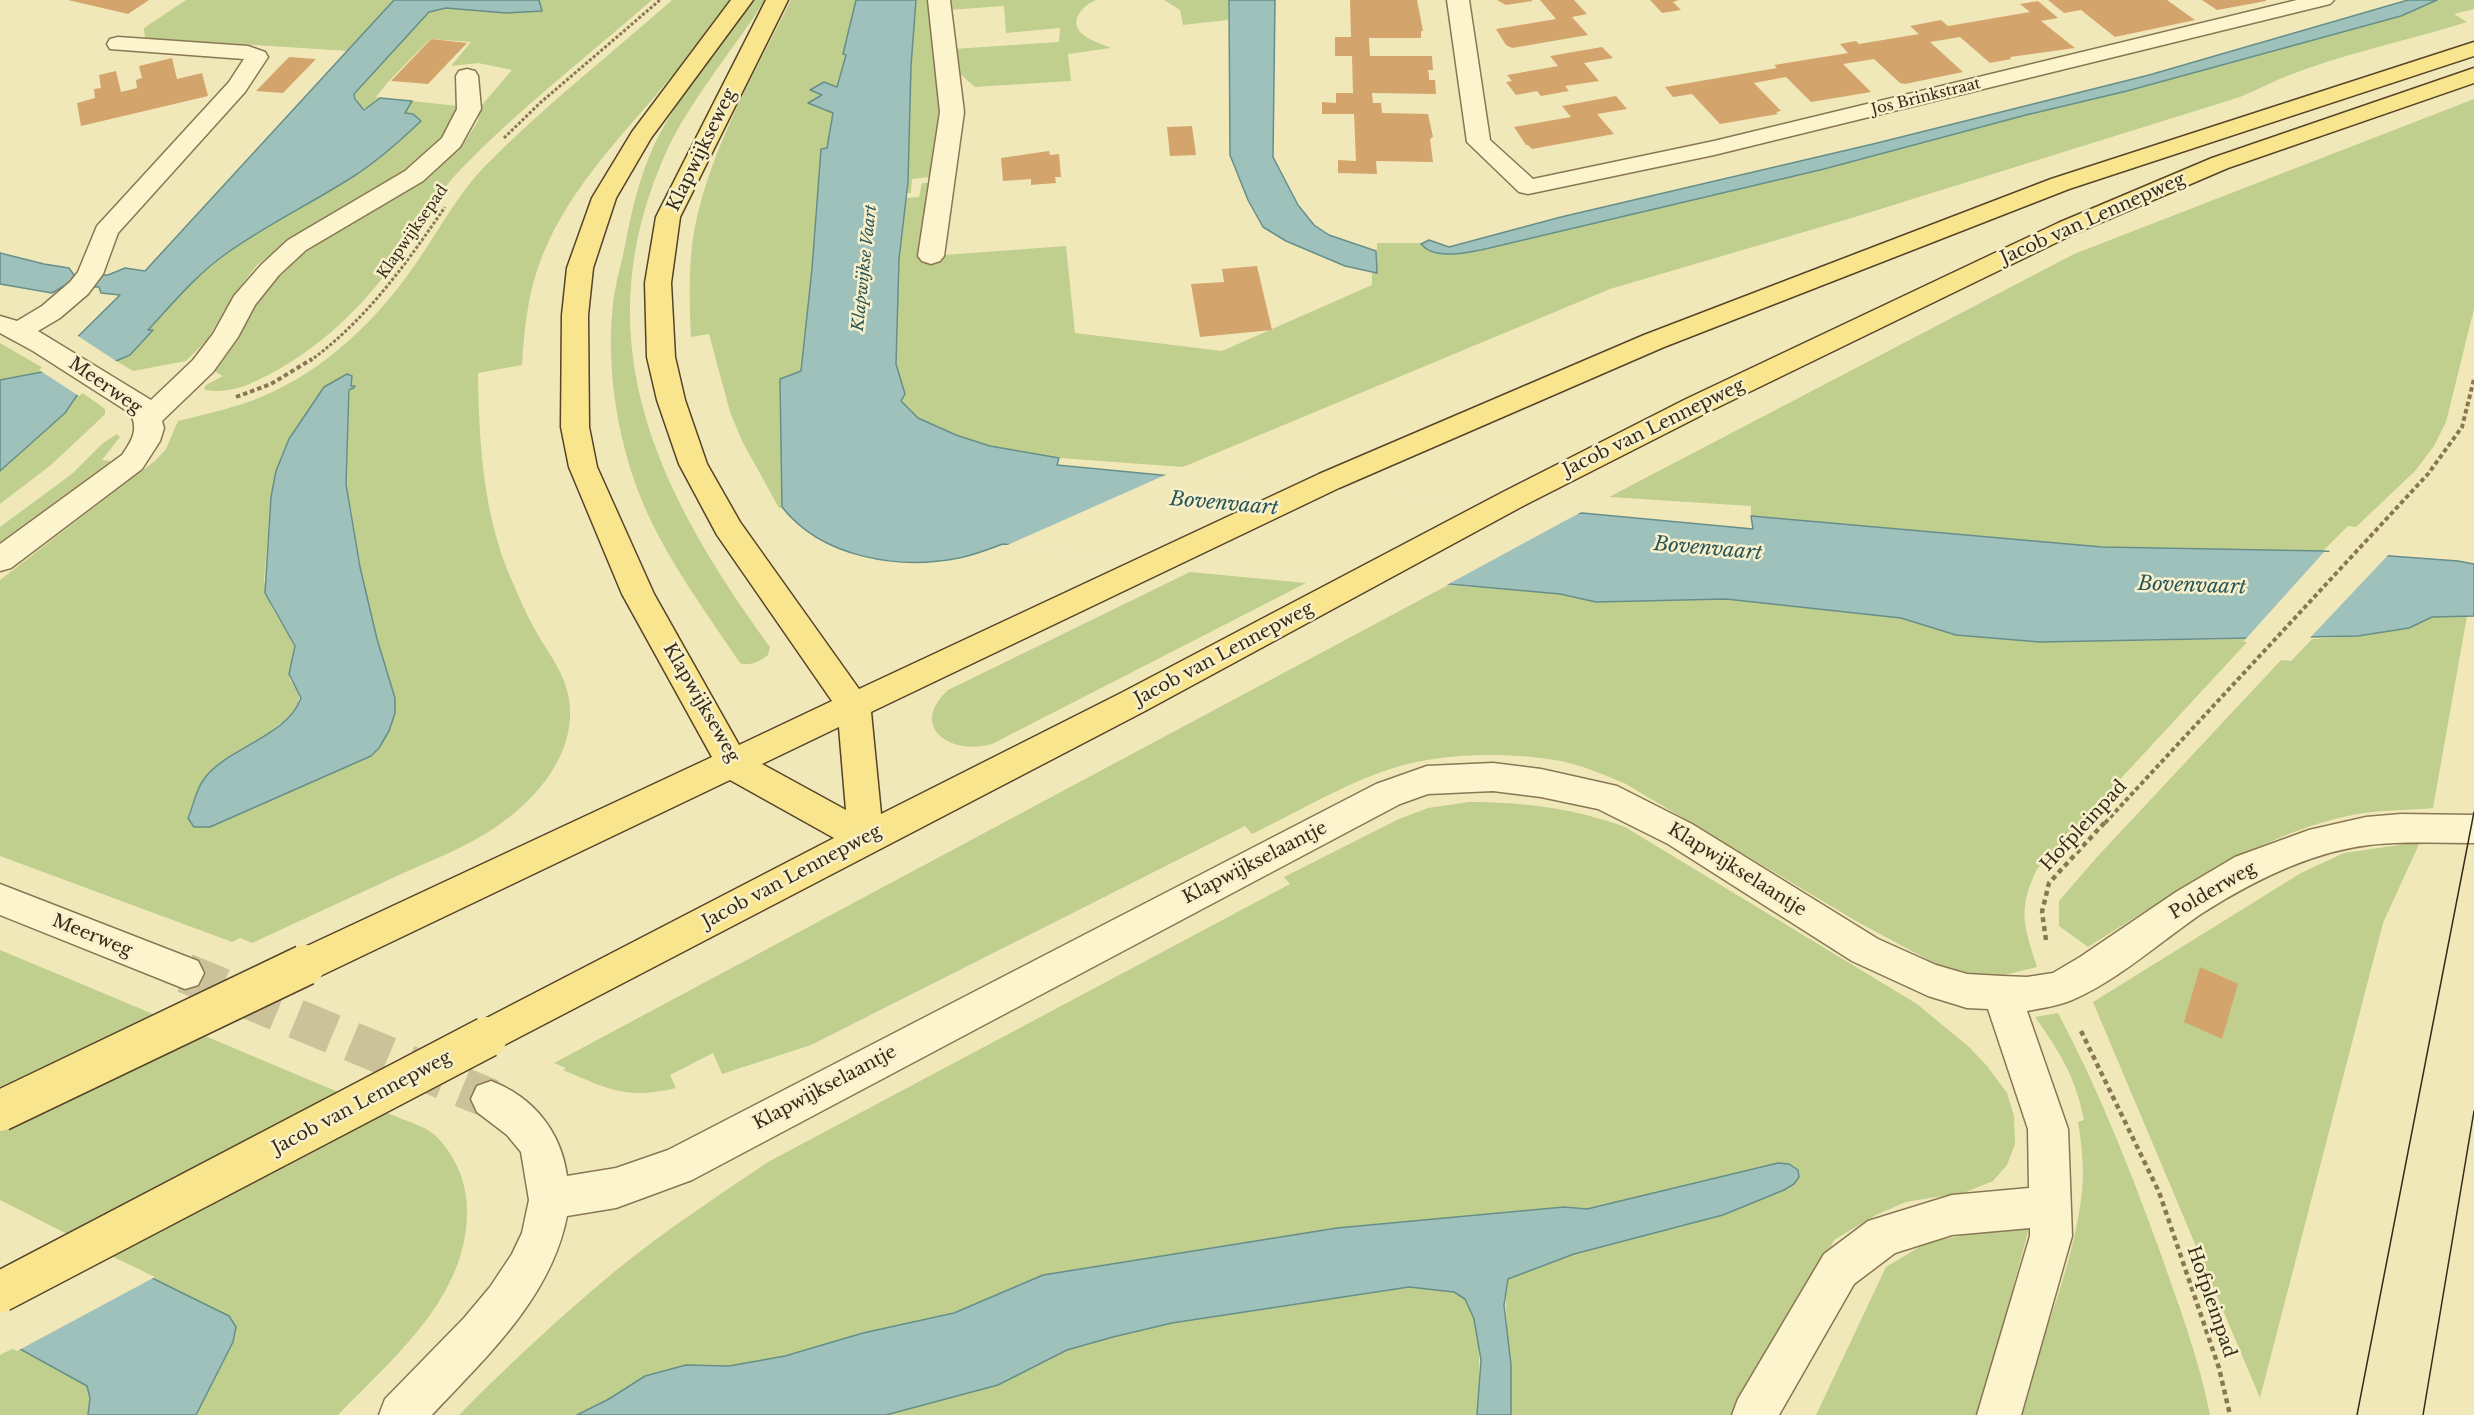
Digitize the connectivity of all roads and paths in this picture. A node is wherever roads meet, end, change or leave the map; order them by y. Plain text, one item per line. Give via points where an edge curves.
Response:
1 (660, 0) edge
2 (742, 0) edge
3 (777, 0) edge
4 (939, 0) edge
5 (1458, 0) edge
6 (2323, 0) edge
7 (118, 44) dead end
8 (2474, 49) edge
9 (2474, 75) edge
10 (467, 76) dead end
11 (500, 141) dead end
12 (448, 202) dead end
13 (931, 256) dead end
14 (10, 327) edge
15 (2474, 379) edge
16 (230, 398) dead end
17 (149, 418) junction
18 (0, 560) edge
19 (854, 707) junction
20 (733, 765) junction
21 (2474, 829) edge
22 (866, 838) junction
23 (0, 899) edge
24 (185, 973) tunnel mouth
25 (2060, 988) junction
26 (1985, 992) junction
27 (491, 1099) tunnel mouth
28 (0, 1111) edge
29 (551, 1199) junction
30 (2050, 1206) junction
31 (0, 1292) edge
32 (401, 1415) edge
33 (1754, 1415) edge
34 (1999, 1415) edge
35 (2230, 1415) edge

1 - 11 path
2 - 20 main road, Klapwijkseweg via 640,137 604,198 580,268 573,359 575,427 584,467 638,594
3 - 19 main road, Klapwijkseweg via 668,217 658,284 661,357 693,464 728,528
4 - 13 street via 952,112
5 - 6 street, Jos Brinkstraat via 1479,142 1528,187 1714,148
7 - 14 street via 248,53 257,57 237,87 106,231 85,281 51,312
8 - 19 main road, Jacob van Lennepweg via 2060,184 1654,341 1329,481
9 - 22 main road, Jacob van Lennepweg via 2220,162 2067,228 1696,406
10 - 17 street via 469,109 452,142 414,176 297,244 243,303 225,337 203,366
12 - 16 path, Klapwijksepad via 409,261 361,320 304,366
14 - 17 street, Meerweg via 140,406
15 - 25 path, Hofpleinpad via 2462,427 2428,474 2049,883 2041,905 2042,928
17 - 18 street, Meerweg via 145,444 132,462
19 - 20 main road, Jacob van Lennepweg
19 - 22 main road, Klapwijkseweg
20 - 22 main road, Klapwijkseweg
20 - 28 main road, Jacob van Lennepweg, bridge
21 - 25 street, Polderweg via 2366,831 2309,845 2248,868
22 - 31 main road, Jacob van Lennepweg, bridge
23 - 24 street, Meerweg
25 - 26 street, Polderweg via 2027,994
25 - 35 path, Hofpleinpad via 2159,1192 2219,1368
26 - 29 street, Klapwijkselaantje via 1928,979 1865,950 1680,834 1605,796 1493,777 1427,780 1388,795 1287,846 678,1166 616,1188
26 - 30 street via 2048,1129
27 - 29 street via 531,1132 543,1157
29 - 32 street via 542,1238 526,1271 483,1328
30 - 33 street via 1952,1215 1883,1236 1839,1269
30 - 34 street via 2051,1236

